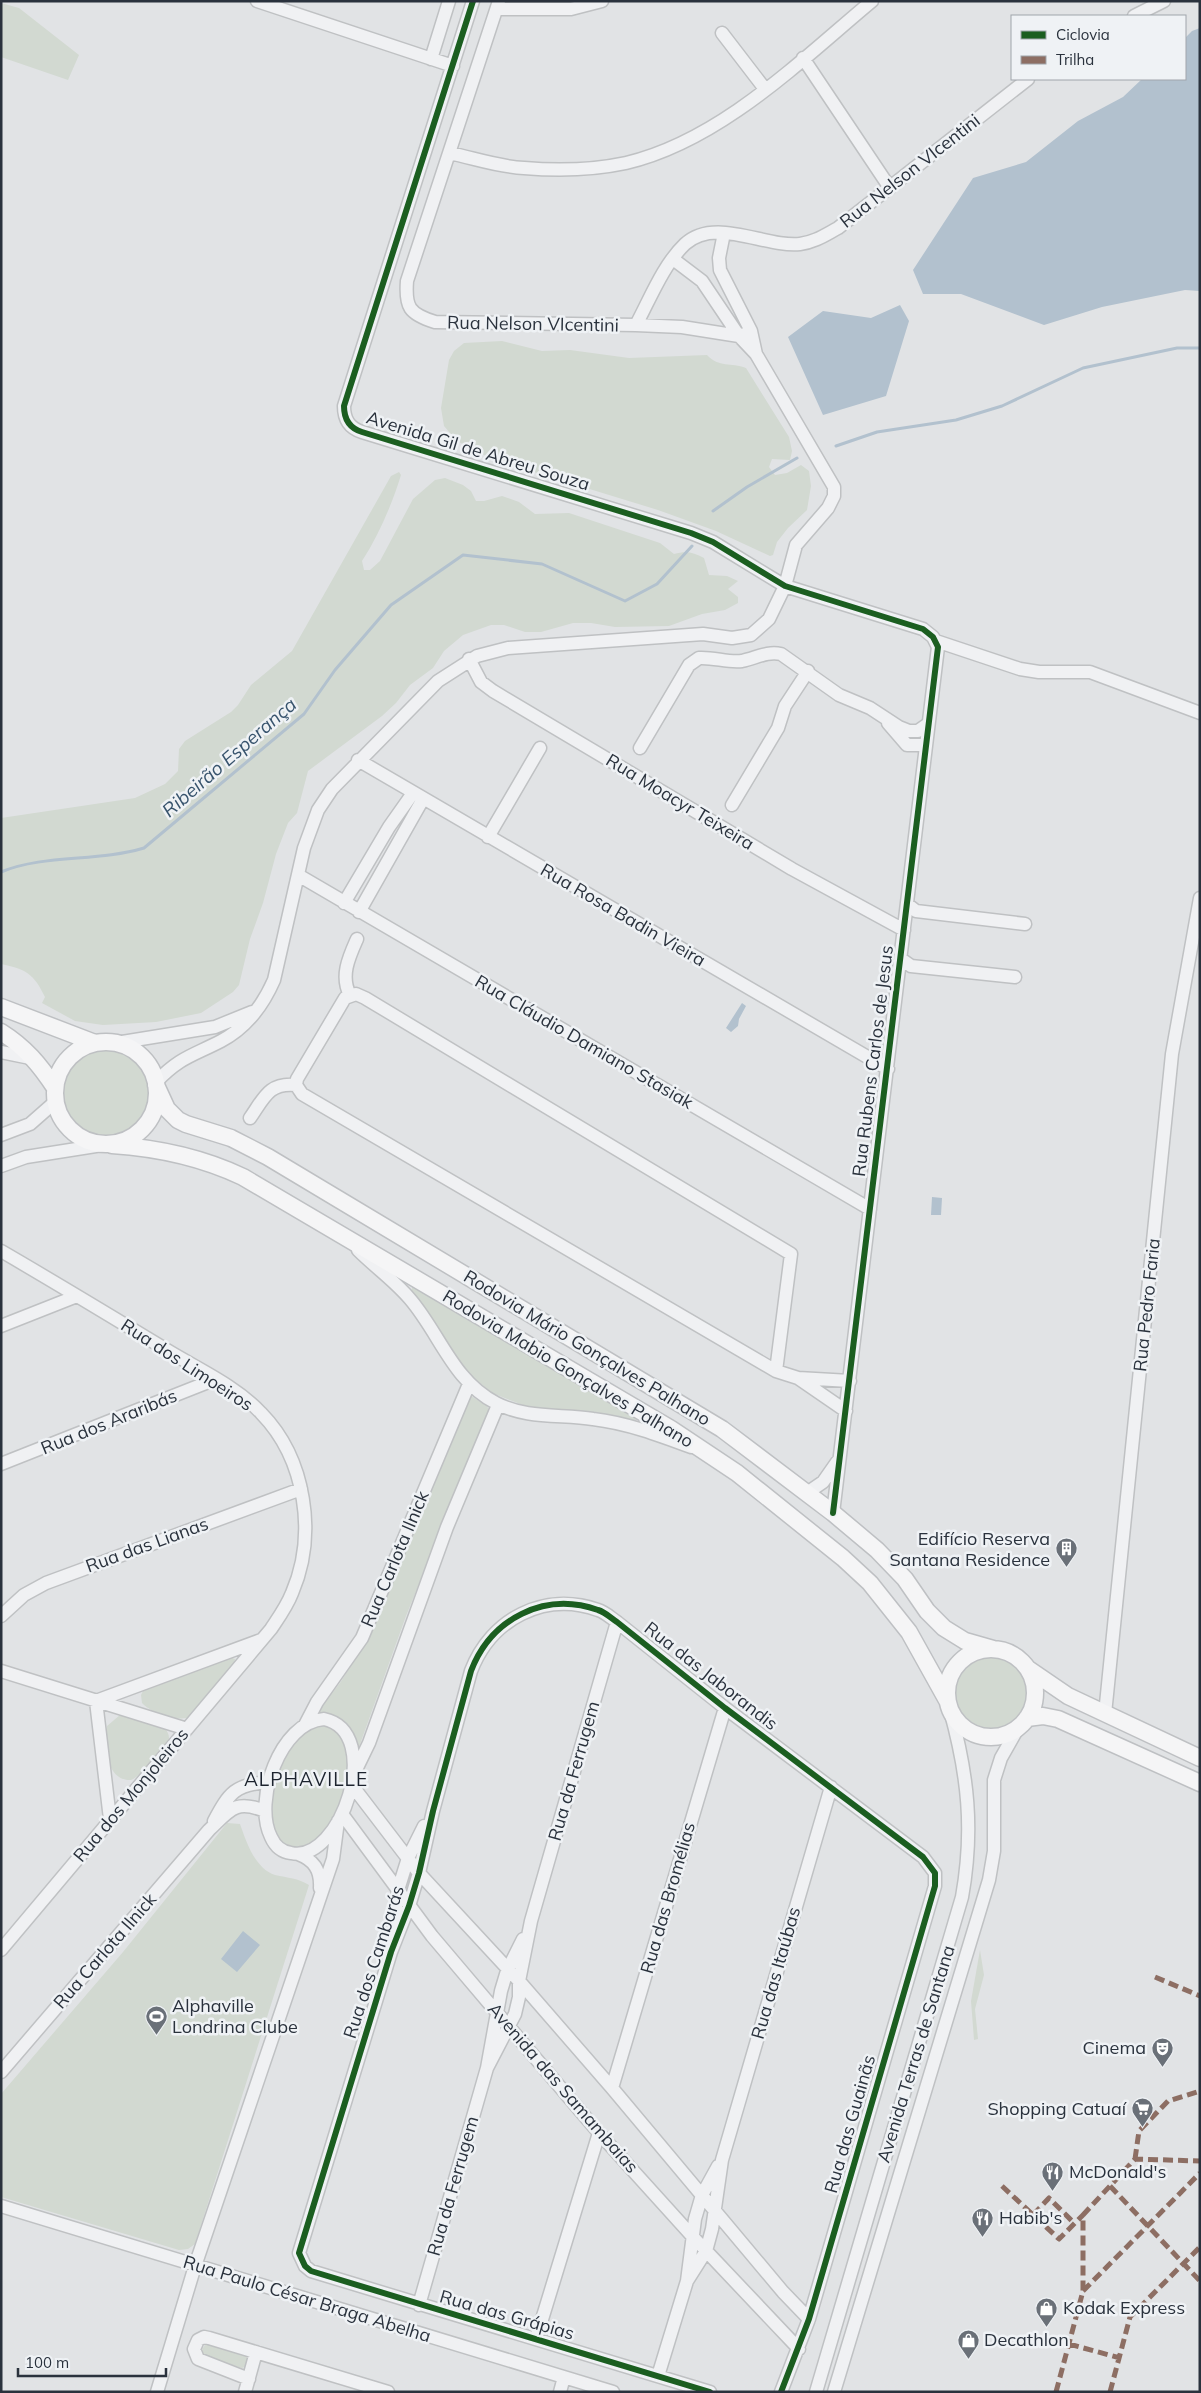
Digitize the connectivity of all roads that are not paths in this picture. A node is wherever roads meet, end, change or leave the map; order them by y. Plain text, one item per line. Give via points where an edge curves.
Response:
1 (257, 1) edge
2 (449, 1) edge
3 (473, 1) edge
4 (602, 1) edge
5 (872, 1) edge
6 (1164, 1) edge
7 (498, 5) edge
8 (1136, 15) edge
9 (722, 33) dead end
10 (803, 58) junction
11 (431, 59) junction
12 (452, 66) junction
13 (1027, 80) edge
14 (765, 89) junction
15 (449, 153) junction
16 (890, 188) junction
17 (724, 233) junction
18 (672, 259) junction
19 (636, 325) junction
20 (745, 334) junction
21 (785, 586) junction
22 (936, 641) junction
23 (469, 659) junction
24 (808, 671) junction
25 (1200, 713) edge
26 (882, 715) junction
27 (928, 724) junction
28 (925, 745) junction
29 (540, 748) dead end
30 (640, 748) dead end
31 (358, 760) junction
32 (418, 796) junction
33 (732, 805) dead end
34 (488, 837) junction
35 (298, 875) junction
36 (1200, 898) edge
37 (344, 903) junction
38 (907, 904) junction
39 (359, 912) junction
40 (1026, 924) dead end
41 (904, 930) junction
42 (357, 939) dead end
43 (901, 959) junction
44 (1015, 977) dead end
45 (350, 995) junction
46 (1, 1007) edge
47 (256, 1010) junction
48 (1, 1032) edge
49 (94, 1043) junction
50 (116, 1043) junction
51 (1, 1052) edge
52 (35, 1059) junction
53 (888, 1069) junction
54 (156, 1084) junction
55 (296, 1085) junction
56 (55, 1095) junction
57 (250, 1118) dead end
58 (1, 1135) edge
59 (107, 1145) junction
60 (1, 1166) edge
61 (870, 1209) junction
62 (346, 1237) junction
63 (1, 1251) edge
64 (77, 1296) junction
65 (1, 1326) edge
66 (776, 1371) junction
67 (798, 1378) junction
68 (216, 1379) junction
69 (850, 1380) junction
70 (469, 1384) junction
71 (498, 1404) junction
72 (846, 1411) junction
73 (713, 1456) junction
74 (840, 1458) junction
75 (1, 1464) edge
76 (300, 1489) junction
77 (806, 1493) junction
78 (775, 1503) junction
79 (833, 1513) junction
80 (1, 1616) edge
81 (617, 1622) junction
82 (261, 1640) junction
83 (993, 1649) junction
84 (1026, 1668) junction
85 (1, 1671) edge
86 (471, 1671) joint
87 (96, 1701) junction
88 (949, 1706) junction
89 (725, 1708) junction
90 (1105, 1714) junction
91 (1022, 1723) junction
92 (305, 1725) junction
93 (187, 1729) junction
94 (1200, 1758) edge
95 (352, 1780) junction
96 (269, 1782) junction
97 (1200, 1784) edge
98 (830, 1787) junction
99 (265, 1811) junction
100 (433, 1811) junction
101 (340, 1818) junction
102 (110, 1819) junction
103 (209, 1830) junction
104 (298, 1854) junction
105 (408, 1858) junction
106 (929, 1864) joint
107 (419, 1873) junction
108 (398, 1890) junction
109 (319, 1897) junction
110 (409, 1906) junction
111 (531, 1921) junction
112 (2, 1945) edge
113 (391, 1952) junction
114 (507, 1971) junction
115 (518, 1981) junction
116 (498, 2012) junction
117 (509, 2026) junction
118 (488, 2068) junction
119 (1, 2072) edge
120 (612, 2088) junction
121 (599, 2133) junction
122 (722, 2160) junction
123 (702, 2195) junction
124 (1, 2206) edge
125 (715, 2211) junction
126 (693, 2237) junction
127 (706, 2251) junction
128 (301, 2259) joint
129 (195, 2266) junction
130 (687, 2281) junction
131 (419, 2305) junction
132 (809, 2319) junction
133 (536, 2339) junction
134 (799, 2349) junction
135 (256, 2352) junction
136 (658, 2376) junction
137 (564, 2377) junction
138 (249, 2379) junction
139 (354, 2387) edge
140 (157, 2392) edge
141 (245, 2392) edge
142 (388, 2392) edge
143 (560, 2392) edge
144 (613, 2392) edge
145 (710, 2392) edge
146 (782, 2392) edge
147 (816, 2392) edge
148 (834, 2392) edge

1 - 11 street
2 - 11 street
3 - 12 street, Avenida Gil de Abreu Souza
4 - 7 street via 571,9
5 - 10 street
6 - 8 street
7 - 15 street, Rua Nelson VIcentini
9 - 14 street
10 - 14 street
10 - 16 street
11 - 12 street
12 - 21 street, Avenida Gil de Abreu Souza via 344,406 346,419 352,428 362,432 702,537
13 - 16 street, Rua Nelson VIcentini
14 - 15 street via 711,128 665,150 627,162 591,169 522,168
15 - 19 street, Rua Nelson VIcentini via 408,281 406,299 410,309 420,318 434,322
16 - 17 street, Rua Nelson VIcentini via 817,240 798,244
17 - 18 street, Rua Nelson VIcentini via 695,237
17 - 20 street via 720,270
18 - 19 street, Rua Nelson VIcentini
18 - 20 street via 702,282
19 - 20 street
20 - 21 street via 830,480 834,493 824,514 796,545
21 - 22 street, Avenida Gil de Abreu Souza via 913,624 929,632
21 - 23 street via 769,619 758,631 746,636 732,638 703,634 508,648
22 - 25 street via 1020,669 1090,672
22 - 27 street, Rua Rubens Carlos de Jesus via 938,653
23 - 31 street via 438,681
23 - 41 street, Rua Moacyr Teixeira via 481,682 493,691 792,869
24 - 26 street via 839,695
24 - 30 street via 776,653 734,662 696,659 689,665
24 - 33 street via 785,706 778,728
26 - 27 street via 909,731 918,731
26 - 28 street via 907,745
27 - 28 street, Rua Rubens Carlos de Jesus
28 - 38 street, Rua Rubens Carlos de Jesus
29 - 34 street
31 - 32 street, Rua Rosa Badin Vieira
31 - 35 street via 318,810
32 - 34 street, Rua Rosa Badin Vieira
32 - 37 street via 389,827
32 - 39 street
34 - 53 street, Rua Rosa Badin Vieira
35 - 37 street, Rua Cláudio Damiano Stasiak
35 - 47 street via 274,980
36 - 90 street, Rua Pedro Faria via 1172,1054
37 - 39 street, Rua Cláudio Damiano Stasiak
38 - 40 street via 916,911
38 - 41 street, Rua Rubens Carlos de Jesus
39 - 61 street, Rua Cláudio Damiano Stasiak
41 - 43 street, Rua Rubens Carlos de Jesus
42 - 45 street via 345,974
43 - 44 street via 911,966
43 - 53 street, Rua Rubens Carlos de Jesus
45 - 55 street via 341,1004
45 - 66 street via 365,998 791,1254
46 - 49 main road
47 - 50 street via 215,1027
47 - 54 street via 233,1034 179,1060
48 - 52 main road
49 - 50 main road
49 - 56 main road via 77,1051 65,1063
50 - 54 main road via 139,1054 150,1068
51 - 52 street
52 - 56 main road
53 - 61 street, Rua Rubens Carlos de Jesus
54 - 59 main road via 156,1104 149,1121 137,1134
54 - 77 main road, Rodovia Mário Gonçalves Palhano via 167,1109 186,1124 231,1138 277,1162 688,1406
55 - 57 street via 284,1084 273,1088
55 - 66 street via 302,1094
56 - 58 street via 30,1124
56 - 59 main road via 59,1116 70,1130 85,1141
59 - 60 street via 26,1157
59 - 62 main road, Rodovia Mabio Gonçalves Palhano via 166,1151 213,1164 243,1177
61 - 69 street, Rua Rubens Carlos de Jesus
62 - 70 street via 410,1299
62 - 73 main road, Rodovia Mabio Gonçalves Palhano
63 - 64 street, Rua dos Limoeiros
64 - 65 street
64 - 68 street, Rua dos Limoeiros
66 - 67 street
67 - 69 street
67 - 72 street
68 - 75 street, Rua dos Araribás
68 - 76 street, Rua dos Limoeiros via 253,1405 268,1422 288,1452
69 - 72 street, Rua Rubens Carlos de Jesus
70 - 71 street
70 - 92 street, Rua Carlota Ilnick via 362,1638 317,1702
71 - 73 street via 539,1416 592,1419 628,1426
71 - 95 street via 446,1527 369,1743
72 - 74 street, Rua Rubens Carlos de Jesus
73 - 78 main road, Rodovia Mabio Gonçalves Palhano
74 - 77 street, Rua Rubens Carlos de Jesus via 823,1482
74 - 79 street, Rua Rubens Carlos de Jesus
76 - 80 street, Rua das Lianas via 60,1577 24,1595
76 - 82 street, Rua dos Limoeiros via 306,1530 298,1578 284,1610
77 - 79 main road, Rodovia Mário Gonçalves Palhano
78 - 79 main road via 780,1497 796,1494 820,1510
78 - 88 main road, Rodovia Mabio Gonçalves Palhano via 843,1558 887,1603 924,1656
79 - 83 main road, Rodovia Mário Gonçalves Palhano via 897,1569 934,1620 965,1640
81 - 86 street, Rua das Jaborandis via 599,1610 570,1603 548,1604 524,1612 489,1639
81 - 89 street, Rua das Jaborandis
81 - 111 street, Rua da Ferrugem
82 - 87 street
82 - 93 street, Rua dos Monjoleiros
83 - 84 main road via 1015,1656
83 - 88 main road via 977,1651 958,1665 950,1678
84 - 90 main road via 1068,1696
84 - 91 main road via 1035,1691 1032,1708
85 - 87 street
86 - 100 street, Rua dos Cambarás
87 - 93 street
87 - 102 street
88 - 91 main road via 959,1723 978,1736 995,1737
88 - 147 street, Avenida Terras de Santana via 964,1765 968,1804 968,1847 962,1897
89 - 98 street, Rua das Jaborandis
89 - 120 street, Rua das Bromélias
90 - 94 main road
91 - 97 main road via 1043,1716 1058,1719
91 - 148 street, Avenida Terras de Santana via 1000,1758 994,1780 994,1851 989,1880
92 - 95 street via 324,1720 342,1728 353,1752
92 - 96 street, Rua Carlota Ilnick via 294,1734 275,1763
93 - 102 street, Rua dos Monjoleiros
95 - 101 street
95 - 105 street, Avenida das Samambaias
96 - 99 street
96 - 103 street, Rua Carlota Ilnick via 245,1785 231,1793
98 - 106 street, Rua das Jaborandis
98 - 122 street, Rua das Itaúbas
99 - 103 street, Rua Carlota Ilnick via 248,1805 237,1806
99 - 104 street via 274,1843 284,1851
100 - 105 street, Rua dos Cambarás
100 - 107 street, Rua dos Cambarás
101 - 104 street via 321,1843 311,1851
101 - 108 street, Avenida das Samambaias via 370,1850
101 - 109 street via 332,1860
102 - 112 street, Rua dos Monjoleiros
103 - 119 street, Rua Carlota Ilnick
104 - 109 street via 311,1860 319,1871
105 - 107 street, Avenida das Samambaias
105 - 108 street, Rua dos Cambarás
106 - 132 street, Rua das Guainãs via 935,1873 935,1886
107 - 110 street, Rua dos Cambarás
107 - 114 street, Avenida das Samambaias
108 - 110 street, Avenida das Samambaias
108 - 113 street, Rua dos Cambarás
109 - 129 street
110 - 113 street, Rua dos Cambarás
110 - 116 street, Avenida das Samambaias
111 - 114 street, Rua da Ferrugem
111 - 115 street, Rua da Ferrugem
113 - 128 street, Rua dos Cambarás via 300,2245
114 - 115 street, Avenida das Samambaias
114 - 116 street, Rua da Ferrugem via 500,1990
115 - 117 street, Rua da Ferrugem via 519,1996
115 - 120 street, Avenida das Samambaias
116 - 117 street, Avenida das Samambaias
116 - 118 street, Rua da Ferrugem
117 - 118 street, Rua da Ferrugem
117 - 121 street, Avenida das Samambaias
118 - 131 street, Rua da Ferrugem
120 - 123 street, Avenida das Samambaias
121 - 126 street, Avenida das Samambaias
121 - 133 street
122 - 123 street, Rua das Itaúbas
122 - 125 street, Rua das Itaúbas
123 - 125 street, Avenida das Samambaias
123 - 126 street, Rua das Itaúbas
124 - 129 street, Rua Paulo César Braga Abelha
125 - 127 street, Rua das Itaúbas
125 - 132 street, Avenida das Samambaias
126 - 127 street, Avenida das Samambaias
126 - 130 street, Rua das Itaúbas
127 - 130 street, Rua das Itaúbas
127 - 134 street, Avenida das Samambaias
128 - 131 street, Rua das Grápias via 311,2271
129 - 137 street, Rua Paulo César Braga Abelha
129 - 140 street
130 - 136 street, Rua das Itaúbas
131 - 133 street, Rua das Grápias
132 - 134 street, Rua das Guainãs
133 - 136 street, Rua das Grápias
134 - 146 street, Rua das Guainãs
135 - 138 street
135 - 138 street via 204,2337 196,2345 196,2356 201,2362
135 - 139 street
136 - 145 street, Rua das Grápias
137 - 143 street
137 - 144 street, Rua Paulo César Braga Abelha
138 - 141 street
139 - 142 street

